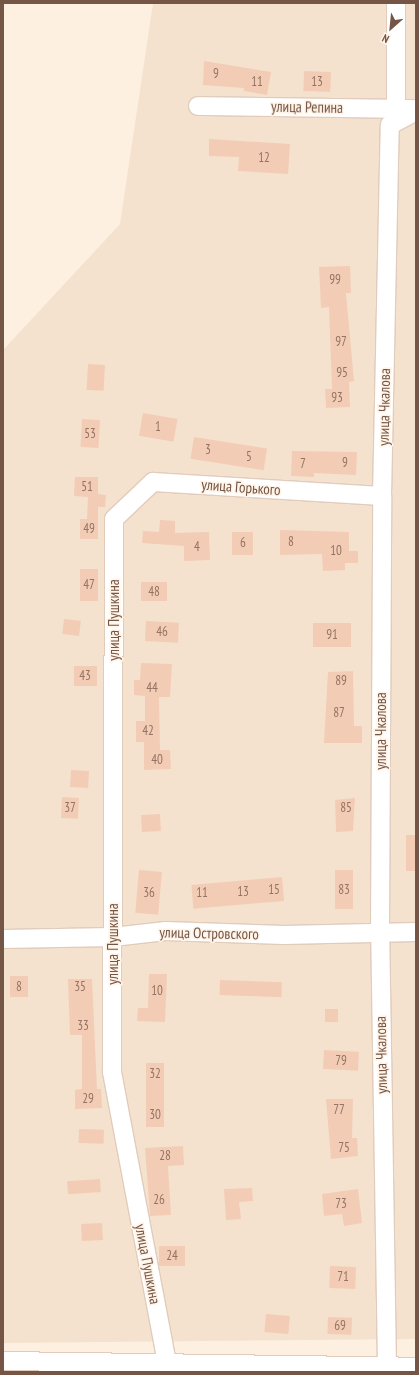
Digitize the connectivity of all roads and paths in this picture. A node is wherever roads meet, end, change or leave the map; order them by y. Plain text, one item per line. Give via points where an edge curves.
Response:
1 (396, 3) edge
2 (198, 106) dead end
3 (396, 109) junction
4 (416, 110) edge
5 (382, 496) junction
6 (114, 519) joint
7 (380, 931) junction
8 (416, 932) edge
9 (113, 937) junction
10 (3, 938) edge
11 (3, 1361) edge
12 (167, 1363) junction
13 (387, 1366) junction
14 (206, 1368) edge
15 (414, 1368) edge
16 (3, 1372) edge

1 - 3 street
2 - 3 street, улица Репина
3 - 4 street, улица Репина
4 - 5 street, улица Чкалова via 390,125
5 - 6 street, улица Горького via 153,482
5 - 7 street, улица Чкалова
6 - 9 street, улица Пушкина
7 - 8 street, улица Островского
7 - 9 street, улица Островского via 284,935 166,931
7 - 13 street, улица Чкалова
9 - 10 street, улица Островского
9 - 12 street, улица Пушкина via 112,1072
11 - 12 street
11 - 16 street
12 - 14 street
13 - 14 street
13 - 15 street

